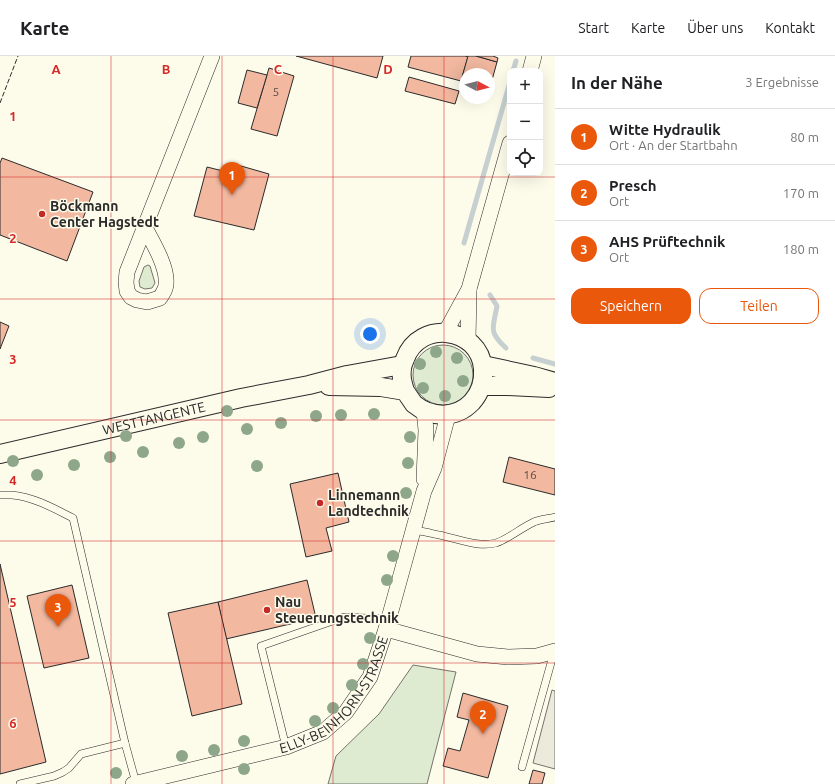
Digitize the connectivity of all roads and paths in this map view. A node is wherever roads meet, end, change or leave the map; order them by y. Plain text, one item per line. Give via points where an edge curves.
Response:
1 (212, 56) edge
2 (534, 56) edge
3 (531, 68) edge
4 (507, 154) edge
5 (144, 226) dead end
6 (469, 289) junction
7 (445, 333) junction
8 (468, 341) junction
9 (402, 365) junction
10 (483, 365) junction
11 (555, 382) edge
12 (309, 385) junction
13 (482, 386) junction
14 (555, 388) edge
15 (405, 391) junction
16 (424, 411) junction
17 (448, 415) junction
18 (0, 454) edge
19 (424, 491) junction
20 (0, 495) edge
21 (555, 517) edge
22 (413, 530) junction
23 (387, 624) junction
24 (554, 651) edge
25 (126, 743) junction
26 (286, 747) junction
27 (522, 767) dead end
28 (155, 781) edge
29 (20, 784) edge
30 (134, 784) edge

1 - 5 street
2 - 3 street
4 - 6 street
6 - 7 street
6 - 8 street
7 - 8 street via 457,335
7 - 9 street via 423,338 413,345
8 - 10 street via 480,356
9 - 12 street, WESTTANGENTE
9 - 15 street
10 - 11 street
10 - 13 street
12 - 15 street, WESTTANGENTE via 381,387
12 - 18 street, WESTTANGENTE via 241,398
13 - 14 street
13 - 17 street via 477,397 469,405 459,412
15 - 16 street via 413,403
16 - 17 street
16 - 19 street, ELLY-BEINHORN-STRASSE
17 - 19 street, ELLY-BEINHORN-STRASSE via 434,468
19 - 22 street, ELLY-BEINHORN-STRASSE
20 - 25 lane via 13,495 45,504 74,518
21 - 22 lane via 536,521 496,543 486,544
22 - 23 street, ELLY-BEINHORN-STRASSE
23 - 24 street via 477,654 537,656
23 - 26 street, ELLY-BEINHORN-STRASSE via 370,678 346,712 323,732
23 - 26 lane via 344,617 261,646
24 - 27 lane
25 - 29 lane via 81,754 63,772
25 - 30 lane
26 - 28 street, ELLY-BEINHORN-STRASSE
28 - 30 street, ELLY-BEINHORN-STRASSE

